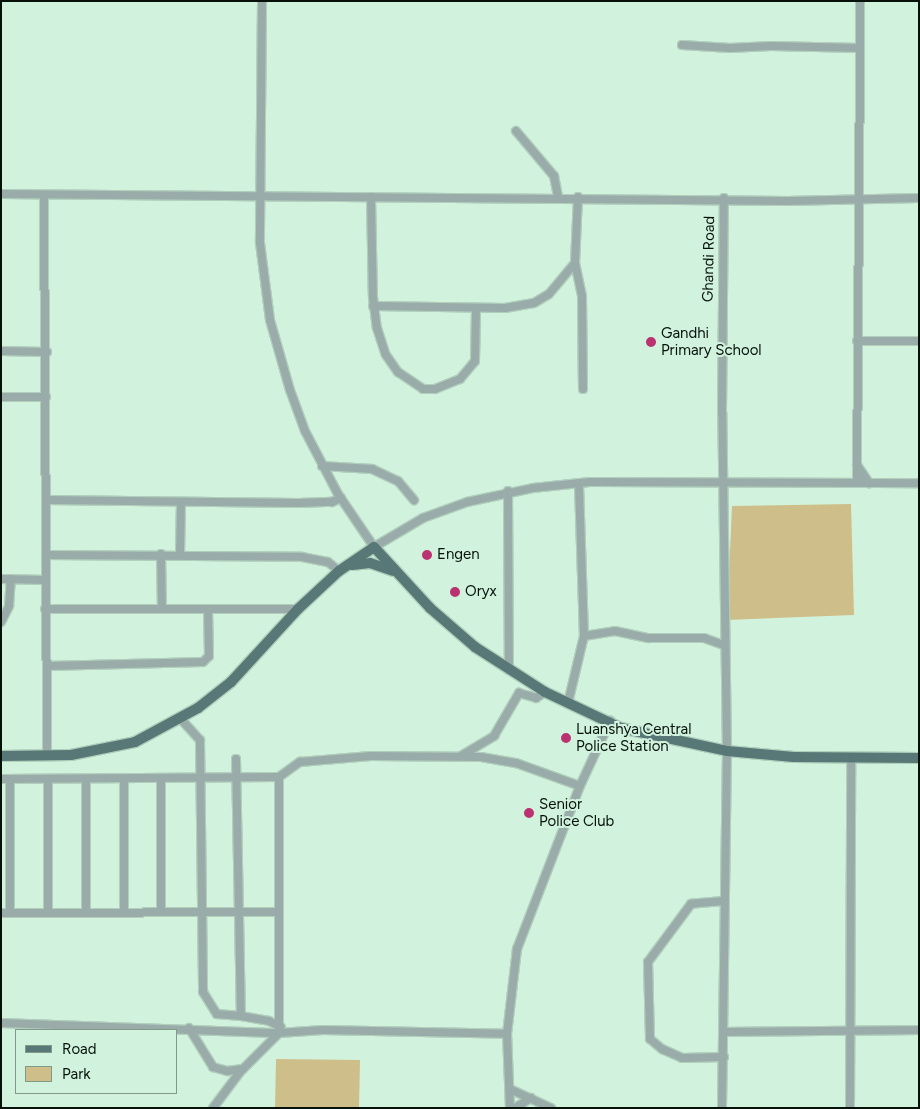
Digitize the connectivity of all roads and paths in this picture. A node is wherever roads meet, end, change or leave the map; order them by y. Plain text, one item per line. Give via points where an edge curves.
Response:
1 (262, 1) edge
2 (860, 1) edge
3 (682, 45) dead end
4 (860, 48) junction
5 (516, 131) dead end
6 (1, 194) edge
7 (44, 194) junction
8 (371, 197) junction
9 (558, 197) junction
10 (578, 197) junction
11 (260, 198) junction
12 (724, 198) junction
13 (858, 198) junction
14 (919, 198) edge
15 (575, 263) junction
16 (373, 306) junction
17 (476, 308) junction
18 (857, 341) junction
19 (919, 341) edge
20 (1, 351) edge
21 (47, 352) junction
22 (582, 389) dead end
23 (1, 397) edge
24 (46, 397) junction
25 (857, 465) junction
26 (322, 466) junction
27 (722, 482) junction
28 (579, 483) junction
29 (857, 483) junction
30 (869, 483) junction
31 (919, 483) edge
32 (508, 491) junction
33 (341, 498) junction
34 (46, 500) junction
35 (414, 500) dead end
36 (181, 502) junction
37 (374, 547) junction
38 (161, 554) junction
39 (180, 554) junction
40 (46, 555) junction
41 (341, 570) junction
42 (396, 572) junction
43 (1, 579) edge
44 (11, 579) junction
45 (46, 580) junction
46 (46, 609) junction
47 (162, 609) junction
48 (208, 609) junction
49 (298, 609) junction
50 (1, 622) edge
51 (584, 636) junction
52 (723, 645) junction
53 (48, 666) junction
54 (509, 670) junction
55 (545, 692) junction
56 (568, 703) junction
57 (180, 718) junction
58 (610, 721) junction
59 (726, 751) junction
60 (1, 756) edge
61 (47, 756) junction
62 (459, 757) junction
63 (851, 758) junction
64 (919, 758) edge
65 (236, 759) dead end
66 (279, 777) junction
67 (199, 778) junction
68 (237, 778) junction
69 (1, 779) edge
70 (10, 779) junction
71 (86, 779) junction
72 (162, 779) junction
73 (48, 780) junction
74 (124, 780) junction
75 (580, 786) junction
76 (723, 901) junction
77 (124, 910) junction
78 (161, 911) junction
79 (86, 912) junction
80 (279, 912) junction
81 (1, 913) edge
82 (10, 913) junction
83 (48, 913) junction
84 (201, 913) junction
85 (238, 914) junction
86 (241, 1016) junction
87 (1, 1023) edge
88 (189, 1028) junction
89 (280, 1030) junction
90 (849, 1030) junction
91 (919, 1030) edge
92 (724, 1032) junction
93 (507, 1034) junction
94 (724, 1057) junction
95 (243, 1069) junction
96 (510, 1088) junction
97 (531, 1098) junction
98 (213, 1108) edge
99 (510, 1108) edge
100 (515, 1108) edge
101 (551, 1108) edge
102 (722, 1108) edge
103 (850, 1108) edge

1 - 11 street
2 - 4 street
3 - 4 street
4 - 13 street
5 - 9 street via 554,176
6 - 7 street
7 - 11 street
7 - 21 street
8 - 9 street
8 - 11 street
8 - 16 street
9 - 10 street
10 - 12 street
10 - 15 street
11 - 26 street via 260,243 270,320 290,390
12 - 13 street via 788,201
12 - 27 street, Ghandi Road
13 - 14 street
13 - 18 street
15 - 17 street via 549,294 534,303
15 - 22 street via 582,296
16 - 17 street
16 - 17 street via 379,335 391,364 408,382 422,389 449,385 469,370 478,345
18 - 19 street
18 - 25 street
20 - 21 street
21 - 24 street
23 - 24 street
24 - 34 street
25 - 29 street
25 - 30 street
26 - 33 street
26 - 35 street via 372,469 398,481
27 - 28 street
27 - 29 street
27 - 52 street, Ghandi Road
28 - 32 street
28 - 51 street
29 - 30 street
30 - 31 street
32 - 37 street via 423,518
32 - 54 street
33 - 36 street via 332,502
33 - 37 street
34 - 36 street
34 - 40 street
36 - 39 street
37 - 41 main road
37 - 42 main road
38 - 39 street
38 - 40 street
38 - 47 street
39 - 41 street via 314,558
40 - 45 street
41 - 42 main road via 370,563
41 - 49 main road
42 - 54 main road via 454,630
43 - 44 street
44 - 45 street
44 - 50 street via 9,606
45 - 46 street
46 - 47 street
46 - 53 street
47 - 48 street
48 - 49 street
48 - 53 street via 209,656 203,662
49 - 57 main road via 230,682
51 - 52 street via 615,631 648,638 709,639
51 - 56 street
52 - 59 street, Ghandi Road
53 - 61 street
54 - 55 main road
55 - 56 main road
55 - 62 street via 536,698 520,693 494,736
56 - 58 main road
57 - 61 main road via 135,742 90,752
57 - 67 street via 200,740
58 - 59 main road via 647,735
58 - 75 street
59 - 63 main road
59 - 76 street, Ghandi Road
60 - 61 main road
62 - 66 street via 313,760 300,762
62 - 75 street via 505,760
63 - 64 main road
63 - 90 street
65 - 68 street
66 - 68 street
66 - 80 street
67 - 68 street
67 - 72 street
67 - 84 street
68 - 85 street
69 - 70 street
70 - 73 street
70 - 82 street
71 - 73 street
71 - 74 street
71 - 79 street
72 - 74 street
72 - 78 street
73 - 83 street
74 - 77 street
75 - 93 street via 517,948
76 - 92 street, Ghandi Road
76 - 94 street via 691,904 648,962 650,1039 662,1050 682,1058
77 - 78 street
77 - 79 street
78 - 84 street
79 - 83 street
80 - 85 street
80 - 89 street
81 - 82 street
82 - 83 street
84 - 85 street
84 - 86 street via 202,992 217,1014
85 - 86 street
86 - 89 street via 269,1020
87 - 88 street
88 - 89 street via 217,1033
88 - 95 street via 213,1067 227,1071
89 - 93 street
89 - 95 street
90 - 91 street
90 - 92 street
90 - 103 street
92 - 94 street, Ghandi Road
93 - 96 street
94 - 102 street, Ghandi Road
95 - 98 street
96 - 97 street
96 - 99 street
97 - 100 street
97 - 101 street

